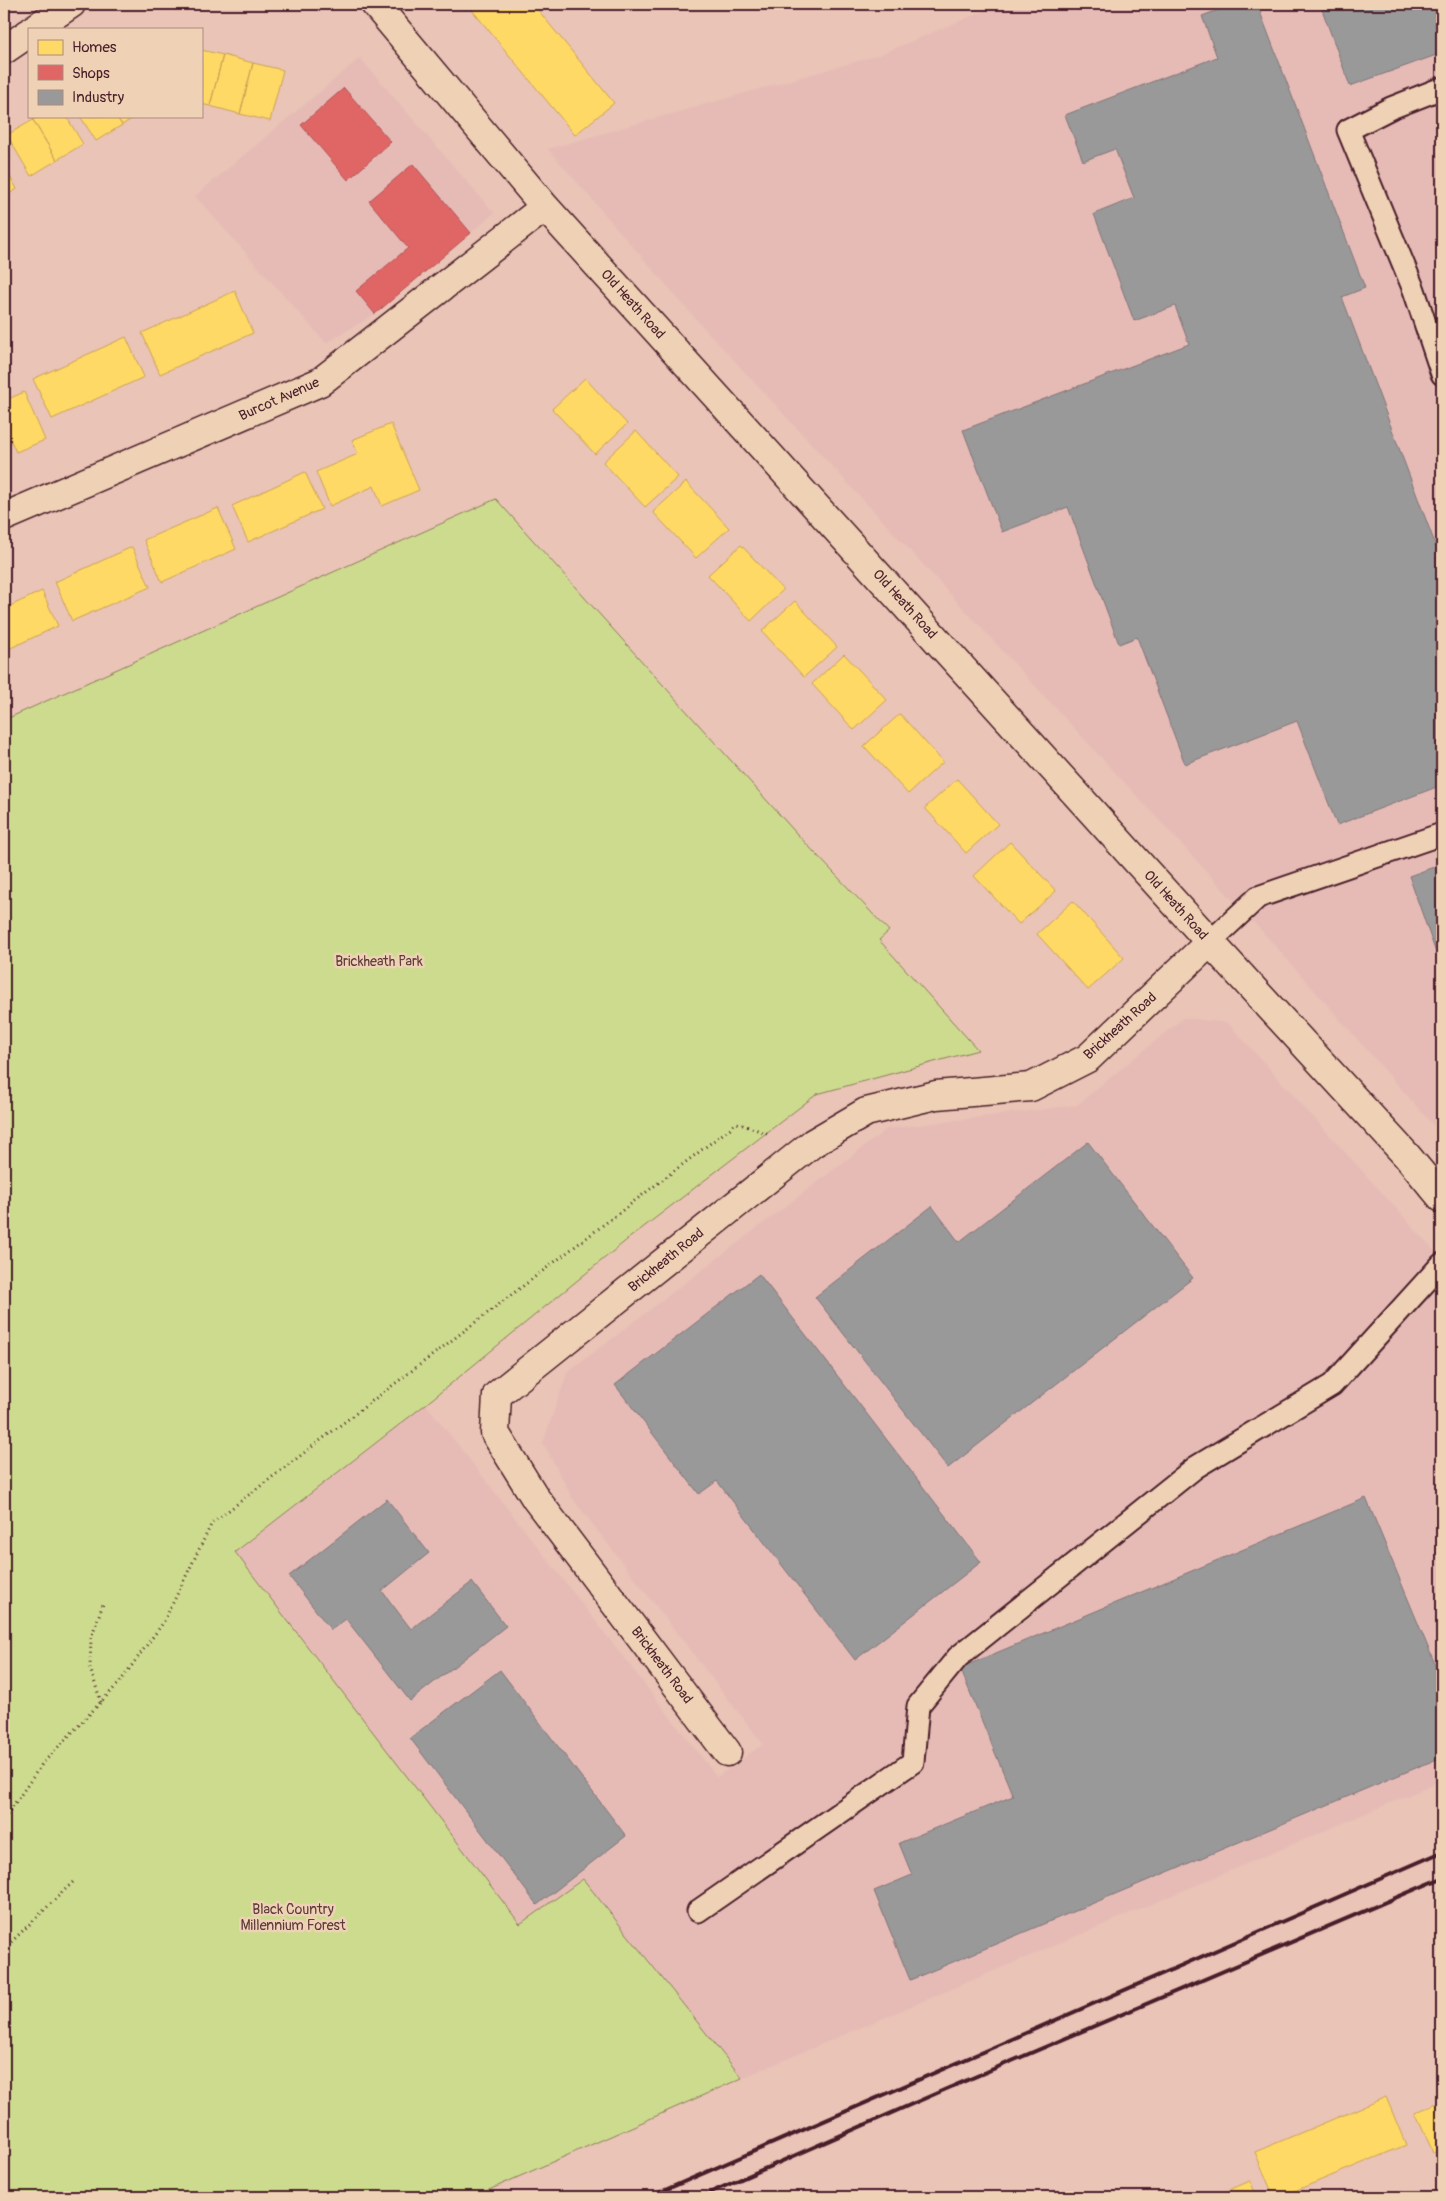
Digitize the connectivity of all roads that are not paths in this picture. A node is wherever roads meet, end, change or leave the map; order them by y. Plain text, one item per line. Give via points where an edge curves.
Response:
1 (71, 4) edge
2 (375, 4) edge
3 (35, 28) edge
4 (28, 34) edge
5 (4, 50) edge
6 (1442, 88) edge
7 (546, 206) junction
8 (1442, 374) edge
9 (4, 517) edge
10 (1442, 834) edge
11 (1210, 942) junction
12 (1442, 1198) edge
13 (1442, 1264) edge
14 (727, 1752) dead end
15 (698, 1911) dead end

1 - 3 street
2 - 7 street, Old Heath Road
4 - 5 street
6 - 8 lane via 1391,108 1348,130 1414,290
7 - 9 street, Burcot Avenue via 320,382
7 - 11 street, Old Heath Road
10 - 11 lane via 1258,897
11 - 12 street, Old Heath Road
11 - 14 street, Brickheath Road via 1088,1058 1047,1079 1030,1087 936,1096 866,1112 813,1143 497,1395 495,1433 536,1499
13 - 15 lane via 1332,1385 1196,1467 958,1657 918,1706 913,1762

